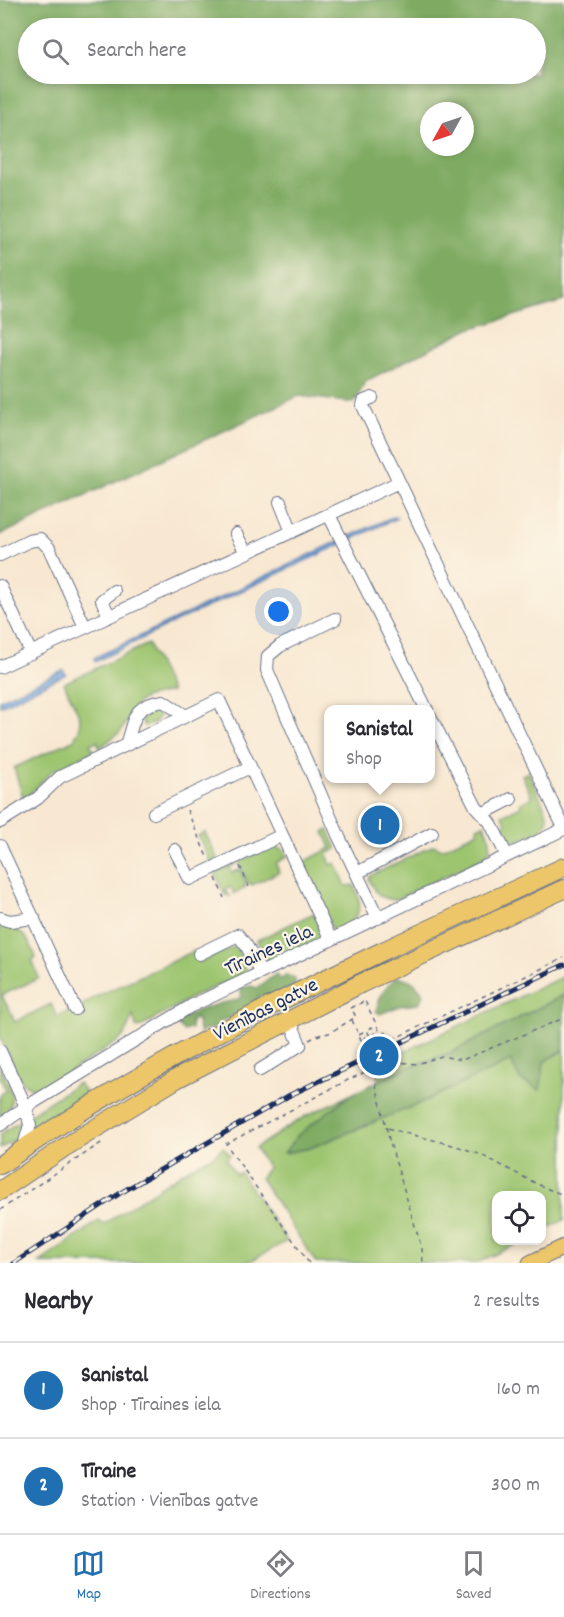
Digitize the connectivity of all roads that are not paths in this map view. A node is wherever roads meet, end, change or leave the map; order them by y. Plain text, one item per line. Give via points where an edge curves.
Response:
1 (372, 398) dead end
2 (399, 482) junction
3 (280, 502) dead end
4 (329, 515) junction
5 (292, 531) junction
6 (236, 534) dead end
7 (246, 553) junction
8 (0, 555) edge
9 (0, 586) edge
10 (114, 591) dead end
11 (109, 616) junction
12 (335, 619) dead end
13 (85, 627) junction
14 (31, 653) junction
15 (0, 667) edge
16 (424, 705) edge
17 (186, 716) junction
18 (435, 726) edge
19 (126, 745) junction
20 (250, 767) junction
21 (511, 799) dead end
22 (154, 813) dead end
23 (482, 814) junction
24 (0, 822) edge
25 (564, 828) edge
26 (432, 833) dead end
27 (282, 836) junction
28 (0, 846) edge
29 (175, 850) dead end
30 (507, 856) junction
31 (4, 866) edge
32 (564, 867) edge
33 (357, 873) junction
34 (564, 889) edge
35 (0, 918) edge
36 (34, 918) junction
37 (378, 918) junction
38 (331, 940) junction
39 (199, 954) dead end
40 (261, 973) junction
41 (75, 1009) dead end
42 (290, 1020) junction
43 (0, 1051) edge
44 (260, 1070) dead end
45 (27, 1107) junction
46 (0, 1125) edge
47 (23, 1149) junction
48 (0, 1165) edge
49 (0, 1191) edge
50 (564, 1247) edge
51 (530, 1263) edge

1 - 2 street via 364,401 363,406
2 - 4 street
2 - 25 street
3 - 5 street
4 - 5 street
4 - 16 street
5 - 7 street
6 - 7 street
7 - 11 street
8 - 13 street via 40,539 49,548
9 - 14 street
10 - 11 street via 102,600
11 - 13 street
12 - 33 street via 280,646 268,656 267,670
13 - 14 street
14 - 15 street
17 - 19 street
17 - 19 street via 163,701 146,703 137,711
17 - 20 street via 219,700
18 - 23 street
19 - 24 street via 60,777 38,798
20 - 22 street
20 - 27 street
21 - 23 street
23 - 30 street
25 - 30 street, Tīraines iela
26 - 33 street
27 - 29 street via 190,879
27 - 38 street
28 - 31 street
30 - 37 street, Tīraines iela
31 - 36 street
32 - 47 highway, Vienības gatve via 216,1035
33 - 37 street
34 - 42 highway, Vienības gatve
35 - 36 street
36 - 41 street
37 - 38 street, Tīraines iela
38 - 40 street, Tīraines iela
39 - 40 street via 238,935
40 - 45 street, Tīraines iela via 191,1006
42 - 44 street via 300,1045
42 - 49 highway, Vienības gatve via 132,1105
43 - 45 street
45 - 46 street, Tīraines iela
45 - 47 street via 30,1125
47 - 48 highway, Vienības gatve
50 - 51 main road

